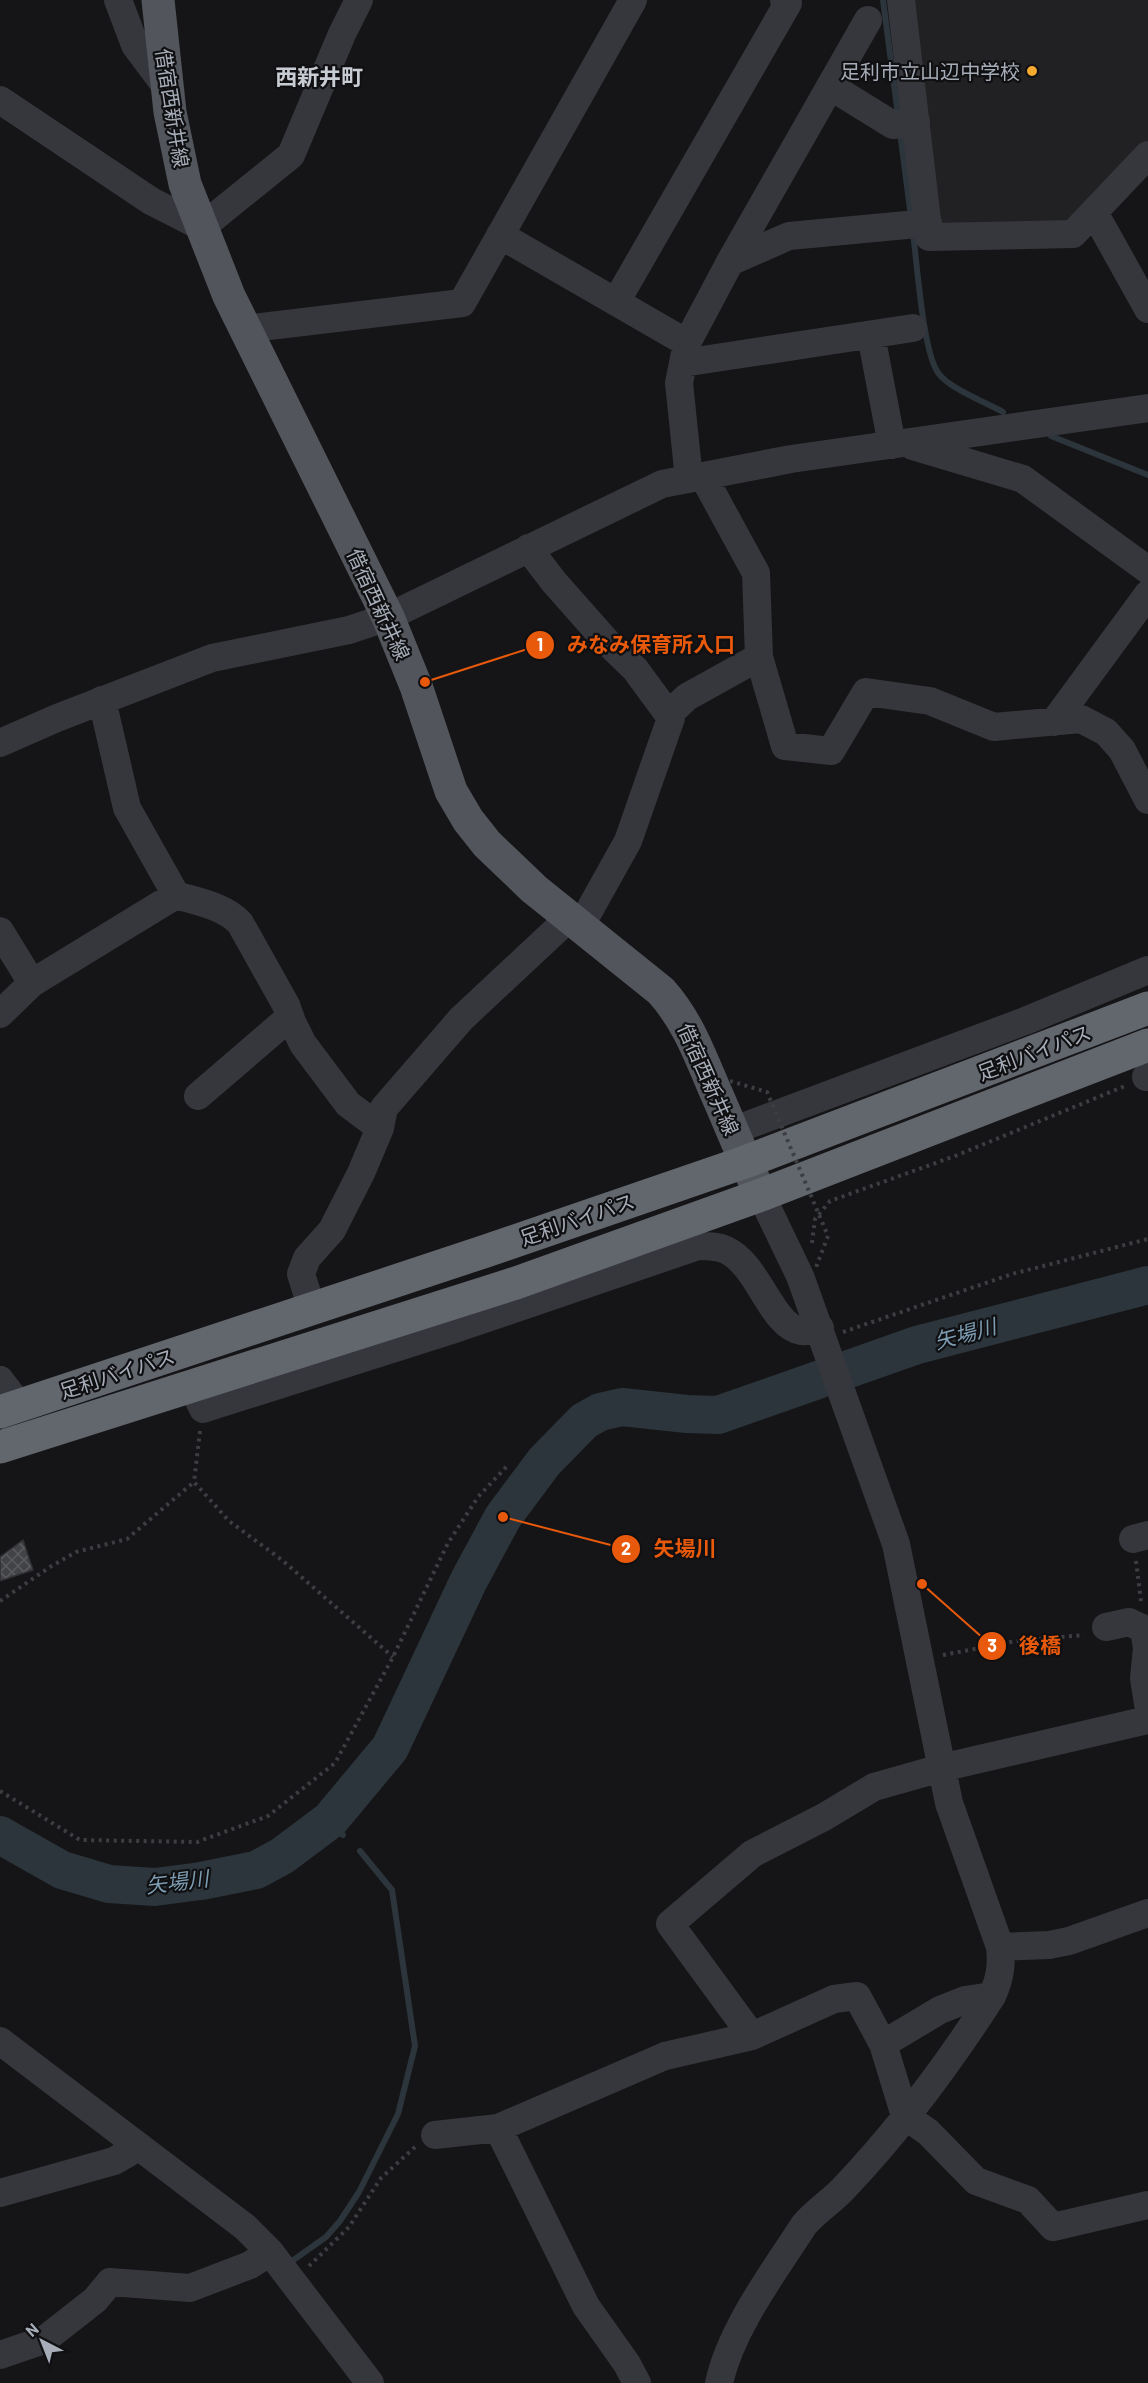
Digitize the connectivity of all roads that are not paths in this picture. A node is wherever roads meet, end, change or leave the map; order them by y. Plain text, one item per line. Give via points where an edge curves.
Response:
1 (118, 0) edge
2 (158, 0) edge
3 (359, 0) edge
4 (633, 0) edge
5 (784, 0) edge
6 (902, 0) edge
7 (868, 20) dead end
8 (830, 86) junction
9 (168, 89) junction
10 (2, 96) edge
11 (916, 122) junction
12 (1148, 155) edge
13 (1094, 212) junction
14 (928, 223) junction
15 (202, 226) junction
16 (501, 235) junction
17 (730, 261) junction
18 (616, 302) junction
19 (1148, 309) edge
20 (913, 328) dead end
21 (245, 329) junction
22 (871, 335) junction
23 (685, 353) junction
24 (1148, 408) edge
25 (899, 444) junction
26 (696, 478) junction
27 (528, 548) junction
28 (1148, 570) edge
29 (1148, 594) edge
30 (388, 617) junction
31 (759, 657) junction
32 (102, 700) junction
33 (669, 714) junction
34 (1054, 722) junction
35 (0, 743) edge
36 (1148, 800) edge
37 (176, 895) junction
38 (575, 923) junction
39 (0, 931) edge
40 (1148, 970) edge
41 (32, 983) junction
42 (1143, 1009) edge
43 (0, 1014) edge
44 (290, 1017) junction
45 (1143, 1061) edge
46 (198, 1096) dead end
47 (380, 1128) junction
48 (732, 1131) junction
49 (745, 1162) junction
50 (761, 1195) junction
51 (312, 1309) junction
52 (823, 1339) junction
53 (0, 1380) edge
54 (198, 1397) junction
55 (10, 1409) edge
56 (0, 1448) edge
57 (1106, 1627) road end
58 (1148, 1704) edge
59 (1148, 1719) edge
60 (941, 1768) junction
61 (1148, 1913) edge
62 (1000, 1947) junction
63 (992, 1995) junction
64 (752, 2036) junction
65 (0, 2042) edge
66 (883, 2044) junction
67 (905, 2116) junction
68 (498, 2128) junction
69 (435, 2135) road end
70 (137, 2145) junction
71 (0, 2193) edge
72 (1148, 2205) edge
73 (270, 2252) junction
74 (0, 2355) edge
75 (370, 2383) edge
76 (637, 2383) edge
77 (718, 2383) edge

1 - 9 street via 135,45
2 - 9 main road, 借宿西新井線
3 - 15 street via 291,154
4 - 16 street
5 - 18 street via 788,3
6 - 11 street
7 - 8 street
8 - 11 street via 893,125
8 - 17 street
9 - 15 main road, 借宿西新井線 via 185,184
10 - 15 street via 151,201
11 - 14 street
12 - 13 street
13 - 14 street via 1073,234 929,237
13 - 19 street
14 - 17 street via 789,236
15 - 21 main road, 借宿西新井線
16 - 18 street
16 - 21 street via 462,303
17 - 23 street
18 - 23 street
20 - 22 street
21 - 30 main road, 借宿西新井線
22 - 23 street
22 - 25 street
23 - 26 street via 679,383
24 - 25 street
25 - 26 street via 791,459
25 - 28 street via 1023,479
26 - 27 street via 662,484
26 - 31 street via 756,573
27 - 30 street
27 - 33 street via 635,669
29 - 34 street
30 - 32 street via 349,630 212,657
30 - 38 main road, 借宿西新井線 via 451,791 468,820 509,866
31 - 33 street via 687,697
31 - 34 street via 785,746 831,751 866,692 930,701 994,727
32 - 35 street
32 - 37 street via 127,808
33 - 38 street via 671,718 628,841
34 - 36 street via 1081,719 1106,732 1122,750
37 - 41 street
37 - 44 street via 233,915
38 - 47 street via 461,1019 384,1108
38 - 48 main road, 借宿西新井線 via 674,1005 697,1047
39 - 41 street
40 - 48 street via 1025,1021
41 - 43 street
42 - 49 highway, 足利バイパス
44 - 46 street
44 - 47 street via 303,1044 348,1104
45 - 50 highway, 足利バイパス
47 - 51 street via 332,1230 307,1258 301,1274
48 - 49 main road, 借宿西新井線
49 - 50 main road, 借宿西新井線
49 - 51 highway, 足利バイパス
50 - 52 street via 803,1263
50 - 54 highway, 足利バイパス
51 - 55 highway, 足利バイパス
52 - 54 street via 785,1322 753,1272 737,1256 724,1248 698,1246 452,1330
52 - 60 street via 896,1544
53 - 55 street
54 - 56 highway, 足利バイパス
57 - 58 street via 1129,1622 1144,1629 1147,1648 1143,1678
59 - 60 street
60 - 62 street via 949,1803
60 - 64 street via 874,1786 752,1854 670,1924
61 - 62 street via 1069,1941
62 - 63 street via 998,1983
63 - 66 street via 940,2010
63 - 67 street
64 - 66 street via 834,1999 857,1996
64 - 68 street via 665,2056
65 - 70 street
66 - 67 street
67 - 72 street via 928,2132 976,2181 1028,2200 1053,2227
67 - 77 street via 842,2190 804,2225 742,2325
68 - 69 street
68 - 76 street via 586,2306
70 - 71 street via 114,2161
70 - 73 street via 230,2214
73 - 74 street via 250,2265 190,2288 110,2282 95,2300 44,2340
73 - 75 street

